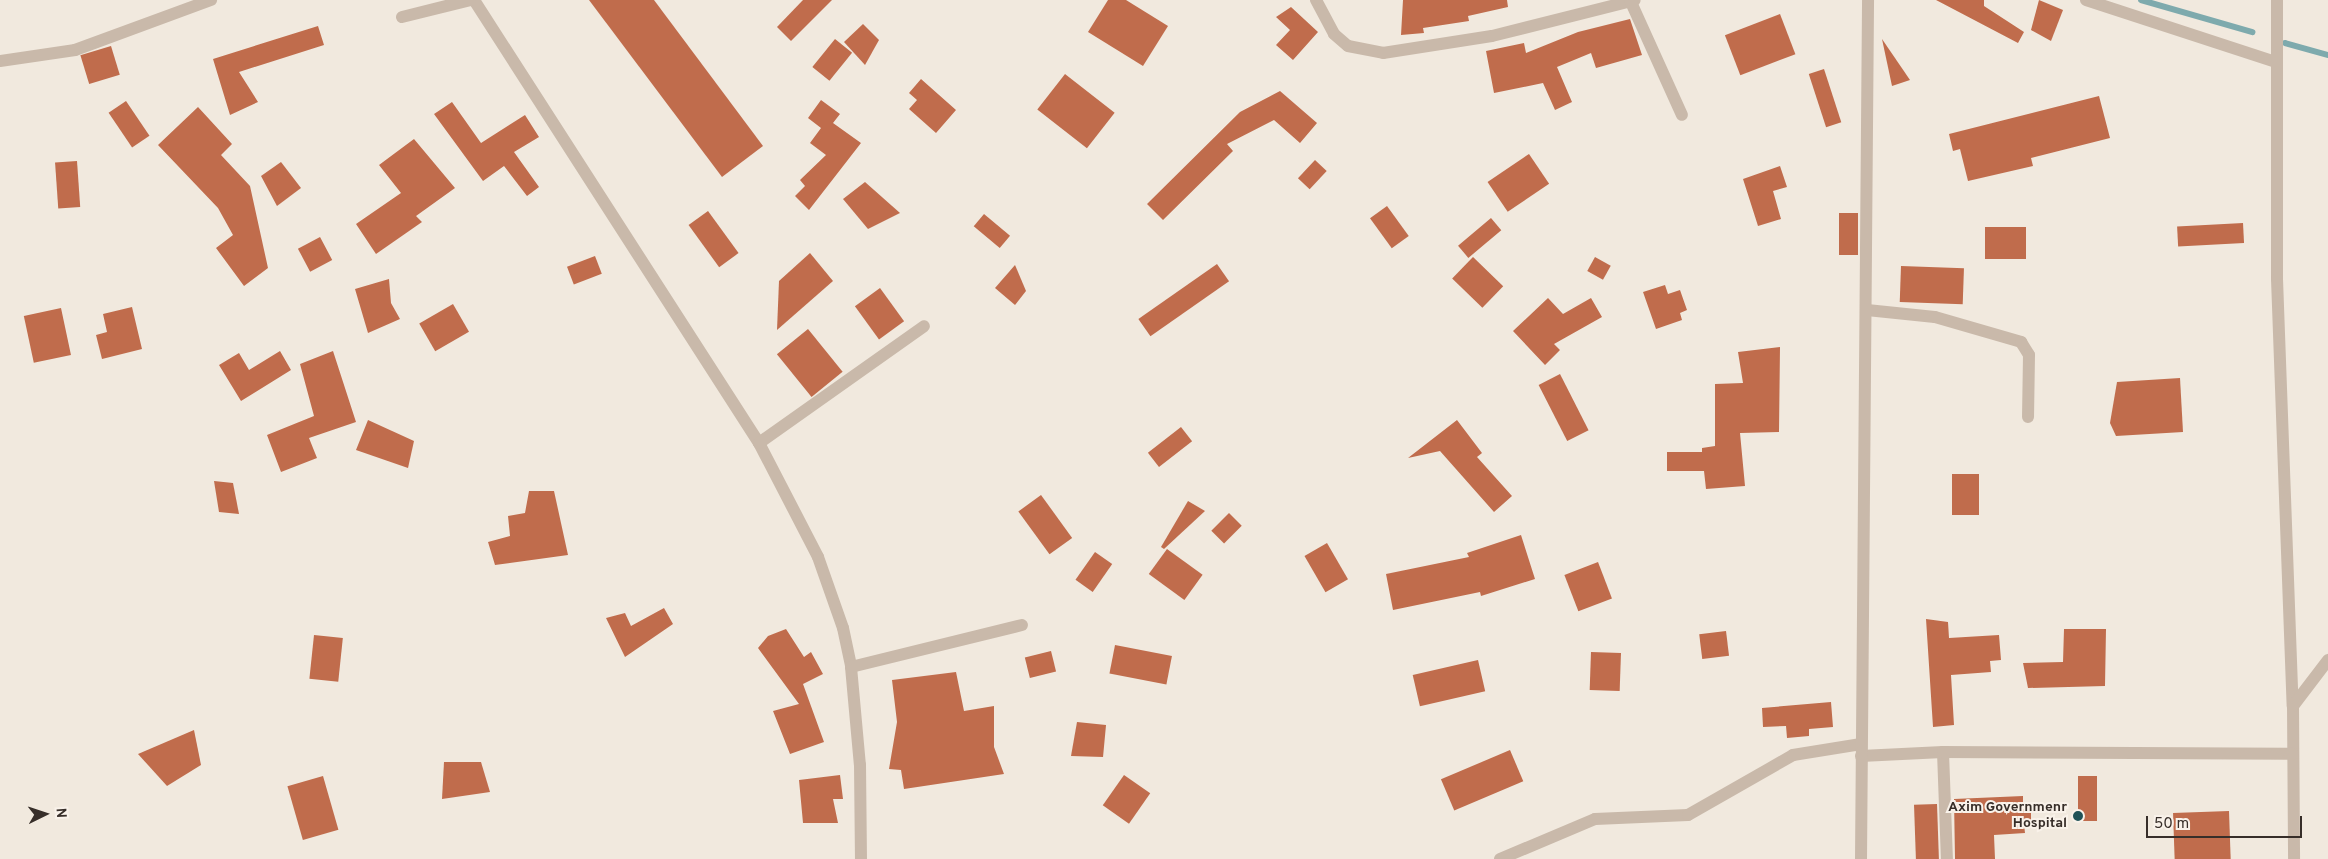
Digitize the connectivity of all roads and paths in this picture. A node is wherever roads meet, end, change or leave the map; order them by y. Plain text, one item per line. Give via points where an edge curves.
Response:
1 (211, 0) edge
2 (470, 0) edge
3 (474, 0) edge
4 (1316, 0) edge
5 (1868, 0) edge
6 (2086, 0) edge
7 (2277, 0) edge
8 (1632, 1) edge
9 (402, 17) dead end
10 (0, 62) edge
11 (2276, 62) junction
12 (1682, 115) dead end
13 (1867, 310) junction
14 (924, 326) dead end
15 (2028, 417) dead end
16 (759, 443) junction
17 (1022, 625) dead end
18 (2328, 660) edge
19 (851, 667) junction
20 (2294, 706) junction
21 (1861, 750) junction
22 (1943, 752) junction
23 (2293, 754) junction
24 (861, 859) edge
25 (1500, 859) edge
26 (1861, 859) edge
27 (1947, 859) edge
28 (2294, 859) edge

1 - 10 street via 74,50
2 - 9 street
3 - 16 street
4 - 8 street via 1334,34 1348,46 1383,53 1492,36
5 - 13 street
6 - 11 street
7 - 11 street
8 - 12 street
11 - 20 street via 2278,289
13 - 15 street via 1935,317 2021,342 2030,355
13 - 21 street
14 - 16 street
16 - 19 street via 818,558 843,628
17 - 19 street
18 - 20 street
19 - 24 street via 860,765
20 - 23 street
21 - 22 street
21 - 25 street via 1793,755 1688,815 1595,818
21 - 26 street
22 - 23 street
22 - 27 street
23 - 28 street

